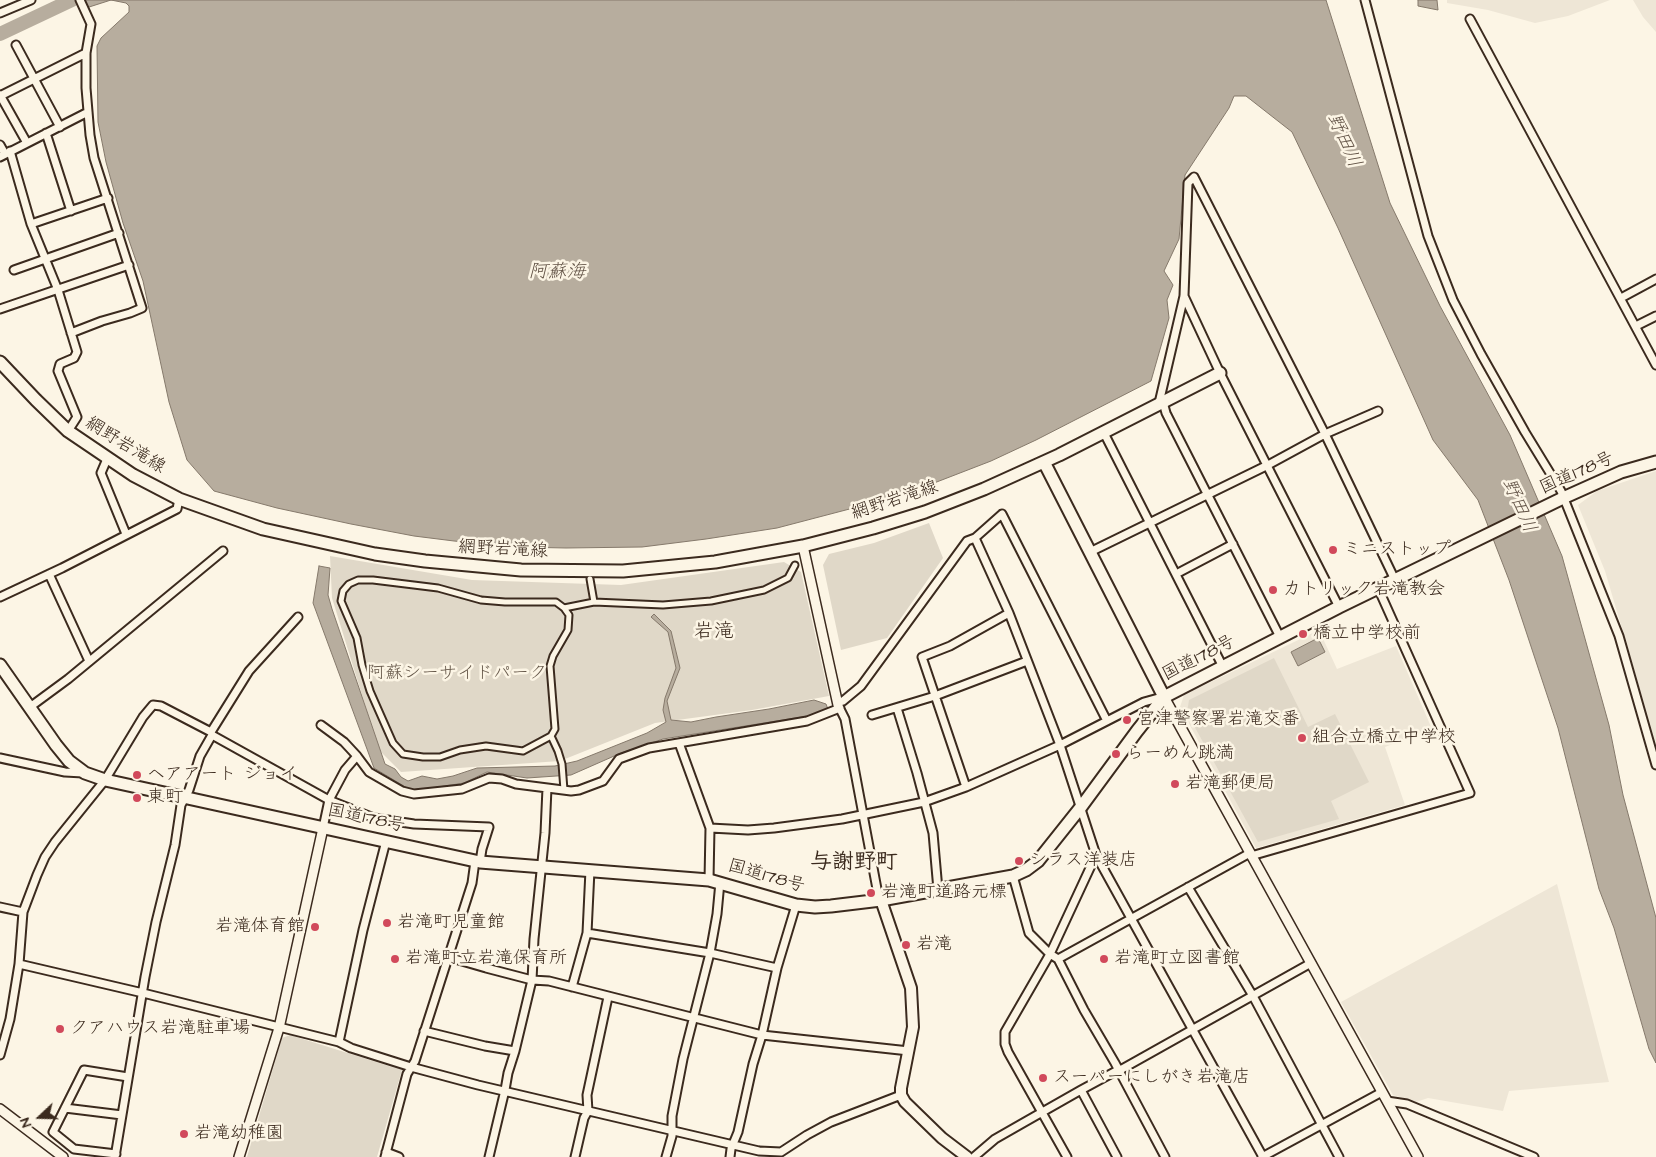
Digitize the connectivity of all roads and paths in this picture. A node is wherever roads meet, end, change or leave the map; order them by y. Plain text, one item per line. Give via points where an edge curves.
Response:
1 (31, 0) edge
2 (80, 0) edge
3 (1365, 0) edge
4 (0, 13) edge
5 (1470, 19) dead end
6 (16, 45) dead end
7 (86, 53) junction
8 (34, 79) junction
9 (0, 96) edge
10 (88, 112) junction
11 (60, 126) junction
12 (46, 133) junction
13 (27, 143) junction
14 (0, 145) edge
15 (5, 154) edge
16 (108, 198) junction
17 (71, 211) junction
18 (31, 224) junction
19 (119, 233) junction
20 (46, 259) junction
21 (129, 265) junction
22 (14, 270) dead end
23 (1656, 279) edge
24 (58, 290) junction
25 (1184, 296) junction
26 (1621, 298) junction
27 (0, 309) edge
28 (1656, 316) edge
29 (1636, 326) junction
30 (71, 333) junction
31 (1654, 356) edge
32 (0, 362) edge
33 (1656, 365) edge
34 (1220, 373) junction
35 (1161, 402) junction
36 (1378, 411) dead end
37 (68, 431) junction
38 (1104, 431) junction
39 (1325, 434) junction
40 (107, 459) junction
41 (1044, 462) junction
42 (1656, 462) edge
43 (1268, 465) junction
44 (1208, 494) junction
45 (179, 498) junction
46 (1563, 498) junction
47 (1150, 522) junction
48 (126, 534) junction
49 (975, 538) junction
50 (1233, 544) junction
51 (803, 546) junction
52 (223, 551) dead end
53 (1090, 552) junction
54 (795, 565) dead end
55 (49, 574) junction
56 (1176, 574) junction
57 (590, 579) dead end
58 (1395, 580) junction
59 (1378, 588) junction
60 (0, 597) edge
61 (594, 602) junction
62 (1339, 607) junction
63 (564, 608) junction
64 (1009, 613) junction
65 (298, 617) dead end
66 (1280, 637) junction
67 (89, 661) junction
68 (1027, 661) junction
69 (0, 665) edge
70 (1223, 667) junction
71 (935, 696) junction
72 (1164, 697) junction
73 (839, 705) junction
74 (30, 707) junction
75 (896, 708) junction
76 (872, 715) dead end
77 (1107, 721) junction
78 (321, 725) dead end
79 (211, 733) junction
80 (551, 736) junction
81 (678, 743) junction
82 (1060, 745) junction
83 (357, 756) junction
84 (0, 758) edge
85 (1656, 765) edge
86 (86, 774) junction
87 (105, 780) junction
88 (966, 787) junction
89 (547, 788) junction
90 (564, 790) junction
91 (185, 797) junction
92 (329, 800) junction
93 (924, 802) junction
94 (1081, 807) junction
95 (862, 815) junction
96 (323, 828) junction
97 (710, 828) junction
98 (386, 841) junction
99 (1251, 854) junction
100 (1096, 855) junction
101 (478, 861) junction
102 (542, 867) junction
103 (590, 870) junction
104 (1013, 876) junction
105 (715, 881) junction
106 (1188, 887) junction
107 (938, 890) junction
108 (881, 900) junction
109 (796, 905) junction
110 (0, 907) edge
111 (23, 912) junction
112 (1131, 919) junction
113 (588, 933) junction
114 (710, 953) junction
115 (1050, 954) junction
116 (448, 957) junction
117 (1058, 959) junction
118 (1311, 963) junction
119 (19, 964) junction
120 (778, 968) junction
121 (532, 980) junction
122 (572, 987) junction
123 (143, 993) junction
124 (1253, 996) junction
125 (608, 997) junction
126 (694, 1018) junction
127 (279, 1028) junction
128 (1192, 1030) junction
129 (424, 1031) junction
130 (762, 1035) junction
131 (339, 1042) junction
132 (515, 1051) junction
133 (909, 1051) junction
134 (0, 1055) edge
135 (411, 1067) junction
136 (1118, 1070) junction
137 (128, 1077) junction
138 (505, 1090) junction
139 (1081, 1090) junction
140 (1382, 1092) junction
141 (901, 1095) junction
142 (1387, 1101) junction
143 (65, 1108) junction
144 (0, 1109) edge
145 (588, 1111) junction
146 (1043, 1112) junction
147 (122, 1115) junction
148 (1322, 1125) junction
149 (671, 1131) junction
150 (734, 1145) junction
151 (386, 1155) edge
152 (115, 1156) edge
153 (63, 1157) edge
154 (239, 1157) edge
155 (399, 1157) edge
156 (489, 1157) edge
157 (575, 1157) edge
158 (666, 1157) edge
159 (730, 1157) edge
160 (968, 1157) edge
161 (974, 1157) edge
162 (1067, 1157) edge
163 (1117, 1157) edge
164 (1165, 1157) edge
165 (1262, 1157) edge
166 (1339, 1157) edge
167 (1418, 1157) edge
168 (1534, 1157) edge

1 - 4 street
2 - 7 street via 91,24
3 - 46 street via 1428,236 1453,300
5 - 26 street
6 - 8 street
7 - 8 street
7 - 10 street
8 - 9 street
8 - 11 street
9 - 13 street
10 - 11 street
10 - 16 street via 94,158
11 - 12 street
12 - 13 street
12 - 17 street
13 - 15 street
14 - 15 street
15 - 18 street
16 - 17 street
16 - 19 street
17 - 18 street
18 - 20 street
19 - 20 street
19 - 21 street
20 - 22 street
20 - 24 street
21 - 24 street
21 - 30 street via 142,308
23 - 26 street
24 - 27 street
24 - 30 street
25 - 34 street
25 - 35 street
25 - 39 street via 1188,183 1194,177
26 - 29 street
28 - 29 street
29 - 31 street
30 - 37 street via 77,352 74,358 60,364 58,371 77,417
31 - 33 street
32 - 37 main road, 網野岩滝線
34 - 35 main road, 網野岩滝線
34 - 43 street
35 - 38 main road, 網野岩滝線
35 - 44 street
36 - 39 street
37 - 40 main road, 網野岩滝線
38 - 41 main road, 網野岩滝線
38 - 47 street
39 - 43 street
39 - 58 street
40 - 45 main road, 網野岩滝線
40 - 48 street via 100,473
41 - 51 main road, 網野岩滝線 via 924,512
41 - 53 main road
42 - 46 main road, 国道178号 via 1621,472
43 - 44 street
43 - 62 street
44 - 47 street
44 - 50 street
45 - 48 street via 177,508
45 - 51 main road, 網野岩滝線 via 263,529 375,554 512,569 623,571 715,562
46 - 58 main road, 国道178号
46 - 85 street via 1619,636
47 - 53 street
47 - 56 street
48 - 55 street
49 - 64 street
49 - 73 street via 968,541 862,686
49 - 77 street via 1002,514
50 - 56 street
50 - 66 street
51 - 73 street
52 - 67 street
53 - 72 main road
54 - 61 street via 788,578 764,590 719,600 663,605
55 - 60 street
55 - 67 street
56 - 70 street
57 - 61 street
58 - 59 main road, 国道178号
59 - 62 main road, 国道178号
59 - 99 street via 1470,793
61 - 63 street
62 - 66 main road, 国道178号
63 - 80 street via 569,615 568,630 550,666 555,729
63 - 80 street via 556,602 481,600 438,588 373,580 349,584 341,601 357,638 370,691 393,744 403,754 440,757 486,746 523,750
64 - 68 street
64 - 71 street via 922,658
65 - 79 street via 249,671
66 - 70 main road, 国道178号
67 - 74 street
68 - 71 street
68 - 82 street
69 - 74 main road, 国道178号
70 - 72 main road, 国道178号
71 - 75 street
71 - 88 street
72 - 77 street via 1144,702
72 - 94 main road, 国道178号
72 - 99 street
73 - 81 street via 807,721
73 - 95 street via 845,719
74 - 86 main road, 国道178号 via 65,756
75 - 76 street
75 - 93 street
77 - 82 street
78 - 83 street
79 - 87 street via 161,706 152,705
79 - 91 street
79 - 92 street
80 - 90 street via 562,764
81 - 90 street via 649,748 619,759 603,780 579,790
81 - 97 street
82 - 88 street
82 - 94 street
83 - 89 street via 368,772 414,794 462,789 490,778
83 - 92 street via 345,770
84 - 86 street
86 - 87 main road, 国道178号
87 - 91 main road, 国道178号
87 - 111 street via 45,858
88 - 93 street
89 - 90 street
89 - 102 street
91 - 96 main road, 国道178号
91 - 123 street
92 - 96 street
92 - 101 street via 387,821 490,827
93 - 95 street
93 - 107 street via 933,833
94 - 100 street
94 - 104 main road, 国道178号 via 1038,860
95 - 97 street via 774,828
95 - 108 street
96 - 98 main road, 国道178号
96 - 127 street
97 - 105 street
98 - 101 main road, 国道178号
98 - 131 street
99 - 106 street
99 - 118 street
100 - 112 street
100 - 115 street
101 - 102 main road, 国道178号
101 - 116 street
102 - 103 main road, 国道178号
102 - 121 street
103 - 105 main road, 国道178号
103 - 113 street
104 - 107 main road, 国道178号
104 - 115 street via 1029,933
105 - 109 main road, 国道178号
105 - 114 street via 717,914
106 - 112 street
106 - 124 street
107 - 108 main road, 国道178号
108 - 109 main road, 国道178号 via 815,907
108 - 133 main road via 912,988 913,1027
109 - 120 street
110 - 111 street
111 - 119 street
112 - 117 street
112 - 128 street
113 - 114 street
113 - 122 street
114 - 120 street
114 - 126 street
115 - 117 street
115 - 146 street via 1006,1032 1005,1044
116 - 121 street
116 - 129 street
117 - 136 street
118 - 124 street
118 - 140 street
119 - 123 street
119 - 134 street
120 - 130 street
121 - 122 street
121 - 132 street
122 - 125 street
123 - 127 street
123 - 137 street
124 - 128 street
124 - 148 street
125 - 126 street
125 - 145 street via 587,1096
126 - 130 street
126 - 149 street
127 - 131 street
127 - 154 street
128 - 136 street
128 - 165 street
129 - 132 street
129 - 135 street
130 - 133 street
130 - 150 street via 752,1064
131 - 135 street
132 - 138 street
133 - 141 main road
135 - 138 street
135 - 151 street
136 - 139 street
136 - 164 street
137 - 143 street via 84,1070
137 - 147 street
138 - 145 street
138 - 156 street
139 - 146 street
139 - 163 street
140 - 142 street
140 - 148 street
141 - 150 street via 831,1122 782,1152
141 - 160 main road via 942,1138
142 - 167 street
142 - 168 street via 1407,1104
143 - 147 street
143 - 152 street via 53,1132 74,1149
144 - 153 street
145 - 149 street
145 - 157 street
146 - 161 street via 995,1139
146 - 162 street
147 - 152 street
148 - 165 street
148 - 166 street
149 - 150 street
149 - 158 street
150 - 159 street
151 - 155 street

